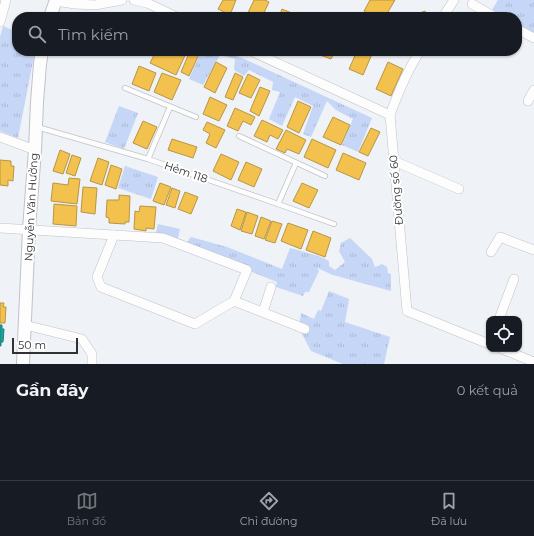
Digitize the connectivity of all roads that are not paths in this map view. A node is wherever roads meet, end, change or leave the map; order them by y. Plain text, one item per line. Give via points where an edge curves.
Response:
1 (6, 0) edge
2 (56, 0) edge
3 (122, 0) edge
4 (134, 0) edge
5 (454, 0) edge
6 (472, 4) dead end
7 (52, 12) edge
8 (166, 12) edge
9 (446, 12) edge
10 (486, 12) edge
11 (0, 22) edge
12 (522, 32) edge
13 (534, 38) edge
14 (41, 56) edge
15 (262, 56) edge
16 (418, 56) edge
17 (125, 88) dead end
18 (534, 90) edge
19 (528, 101) dead end
20 (170, 107) junction
21 (390, 115) junction
22 (196, 117) dead end
23 (36, 126) junction
24 (239, 136) dead end
25 (0, 137) edge
26 (35, 150) junction
27 (148, 159) junction
28 (394, 161) junction
29 (296, 163) junction
30 (325, 176) dead end
31 (459, 188) dead end
32 (278, 204) junction
33 (334, 224) dead end
34 (0, 228) edge
35 (30, 229) junction
36 (114, 235) junction
37 (534, 250) edge
38 (491, 252) dead end
39 (514, 279) dead end
40 (271, 287) dead end
41 (234, 300) junction
42 (263, 312) junction
43 (500, 316) edge
44 (25, 325) junction
45 (304, 329) dead end
46 (486, 343) edge
47 (509, 352) edge
48 (534, 362) edge
49 (23, 364) edge
50 (92, 364) edge

1 - 11 street
2 - 3 street via 95,5
2 - 7 main road
4 - 8 street
5 - 9 street
6 - 10 street
12 - 13 street
14 - 23 main road, Nguyễn Văn Hưởng
15 - 21 street
16 - 21 street, Đường số 60
17 - 20 lane
18 - 19 street
20 - 22 lane
20 - 27 lane
21 - 28 street, Đường số 60
23 - 26 main road, Nguyễn Văn Hưởng
23 - 27 lane, Hẻm 118
24 - 29 lane
25 - 26 street
26 - 35 main road, Nguyễn Văn Hưởng
27 - 32 lane, Hẻm 118
28 - 31 street
28 - 46 street, Đường số 60 via 407,311
29 - 30 lane
29 - 32 lane
32 - 33 lane, Hẻm 118
34 - 35 street
35 - 36 street
35 - 44 main road, Nguyễn Văn Hưởng
36 - 41 street via 163,238 247,270
36 - 41 street via 97,277 101,287 195,324
37 - 38 street via 500,237
39 - 43 street
40 - 42 street
41 - 42 street
42 - 45 street
44 - 49 main road, Nguyễn Văn Hưởng
44 - 50 street via 82,339 92,354
47 - 48 street

